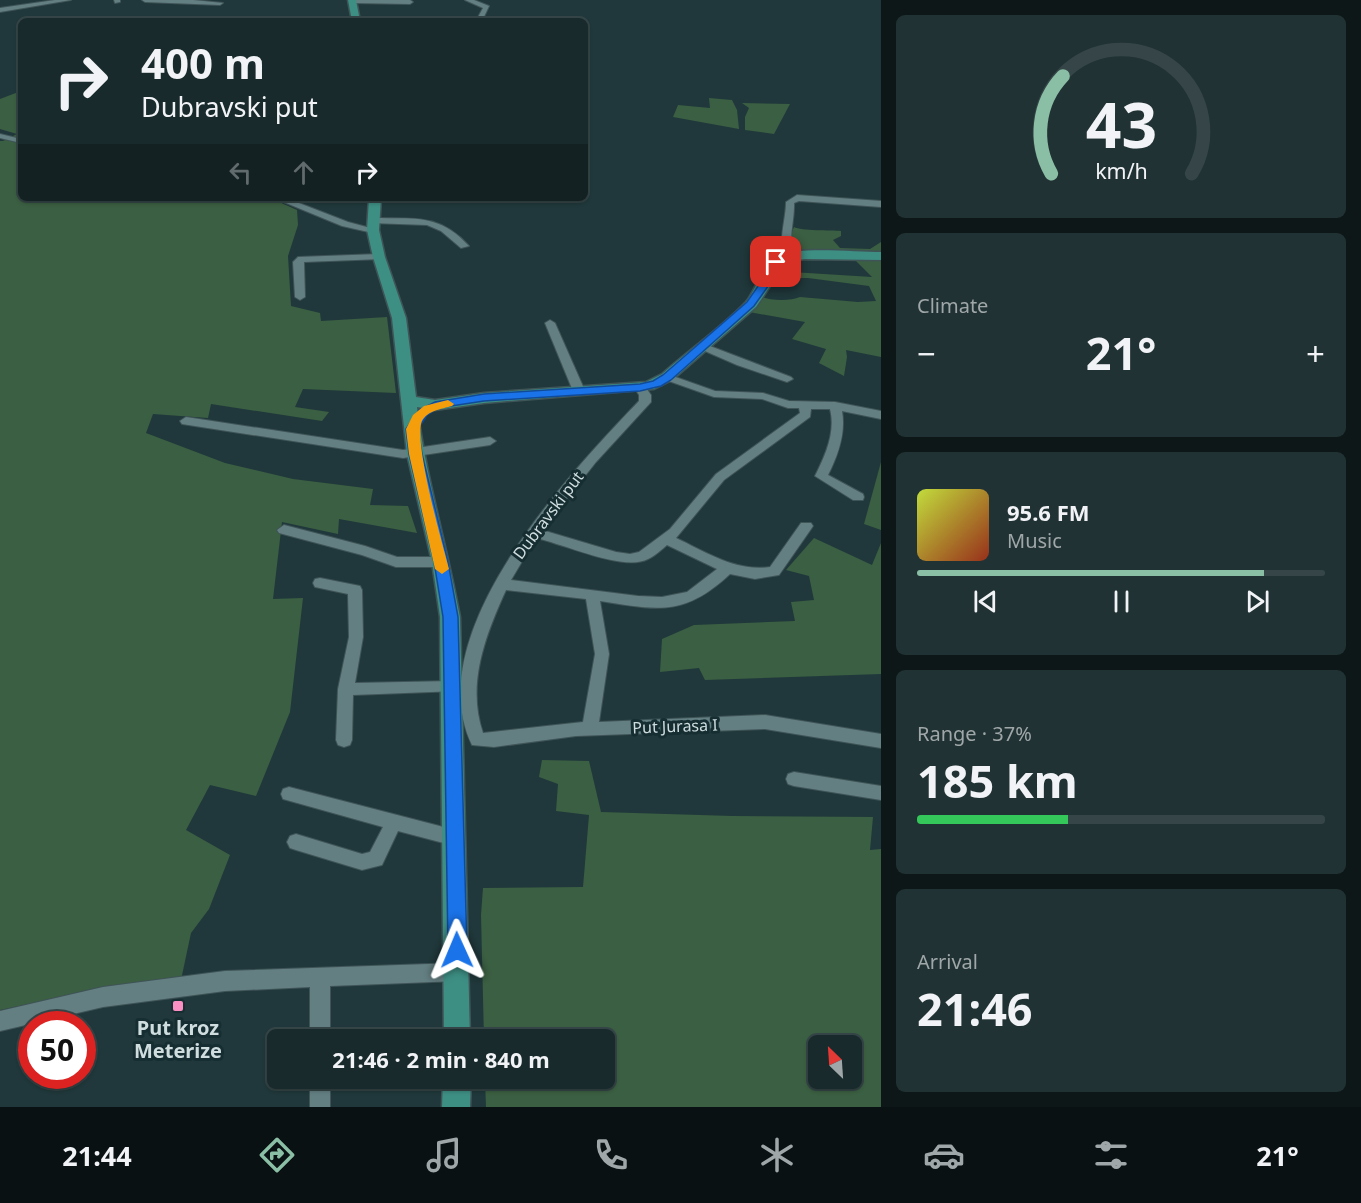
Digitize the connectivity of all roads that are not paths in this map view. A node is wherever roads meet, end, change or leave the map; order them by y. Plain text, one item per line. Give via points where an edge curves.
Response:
1 (68, 0) edge
2 (145, 0) edge
3 (352, 0) edge
4 (468, 0) edge
5 (410, 2) dead end
6 (219, 3) dead end
7 (0, 10) edge
8 (355, 18) edge
9 (480, 18) edge
10 (0, 136) edge
11 (18, 140) edge
12 (287, 201) edge
13 (375, 201) edge
14 (881, 204) edge
15 (374, 225) junction
16 (464, 246) dead end
17 (789, 256) junction
18 (881, 256) edge
19 (379, 257) junction
20 (300, 297) dead end
21 (550, 323) dead end
22 (702, 346) junction
23 (667, 377) junction
24 (787, 378) dead end
25 (640, 387) junction
26 (579, 391) junction
27 (484, 398) junction
28 (409, 399) junction
29 (435, 405) junction
30 (804, 405) junction
31 (835, 406) junction
32 (881, 415) edge
33 (186, 421) dead end
34 (412, 429) junction
35 (490, 441) dead end
36 (416, 454) junction
37 (858, 497) dead end
38 (806, 526) dead end
39 (284, 530) dead end
40 (532, 532) junction
41 (666, 539) junction
42 (441, 562) junction
43 (727, 568) junction
44 (320, 583) dead end
45 (502, 584) junction
46 (592, 594) junction
47 (452, 687) junction
48 (346, 689) junction
49 (590, 728) junction
50 (473, 731) joint
51 (344, 740) dead end
52 (881, 741) edge
53 (794, 779) dead end
54 (881, 793) edge
55 (289, 794) dead end
56 (394, 822) junction
57 (455, 838) junction
58 (296, 842) dead end
59 (458, 972) junction
60 (320, 978) junction
61 (0, 1021) edge
62 (320, 1029) edge
63 (457, 1029) edge
64 (320, 1089) edge
65 (457, 1089) edge
66 (320, 1107) edge
67 (456, 1107) edge

1 - 7 street
2 - 6 street
3 - 5 street
3 - 8 main road
4 - 9 street via 486,7
10 - 11 street
12 - 15 street via 345,224
13 - 15 main road
14 - 17 street via 797,198 790,202 785,239
15 - 16 street via 429,222
15 - 19 main road
17 - 18 main road
17 - 22 main road via 772,265 751,304
19 - 20 street via 301,259 297,262
19 - 28 main road via 399,318
21 - 26 street
22 - 23 main road
22 - 24 street
23 - 25 main road
23 - 30 street via 714,394 763,396
25 - 26 main road
25 - 40 street, Dubravski put via 645,402 561,493
26 - 27 main road
27 - 28 main road via 455,395
27 - 29 main road
28 - 29 main road
28 - 34 main road
29 - 34 main road via 418,417
30 - 31 street
30 - 41 street via 806,414 799,421 720,477
31 - 32 street
31 - 37 street via 838,415 831,456 821,476
33 - 36 street via 385,453
34 - 36 main road
35 - 36 street
36 - 42 main road
38 - 43 street via 774,571 755,574
39 - 42 street via 396,562
40 - 41 street via 630,559 644,556
40 - 45 street, Dubravski put
41 - 43 street
42 - 47 main road via 450,617
43 - 46 street via 688,598 666,603
44 - 48 street via 355,590 356,637
45 - 46 street
45 - 50 street, Dubravski put via 472,660
46 - 49 street via 602,654
47 - 48 street
47 - 57 main road
48 - 51 street
49 - 50 street, Put Jurasa I via 494,740 478,740
49 - 52 street, Put Jurasa I via 765,722
53 - 54 street
55 - 56 street
56 - 57 street
56 - 58 street via 376,859 362,862
57 - 59 main road
59 - 60 street
59 - 63 main road
60 - 61 street via 225,981 103,997
60 - 62 street
64 - 66 street
65 - 67 main road

